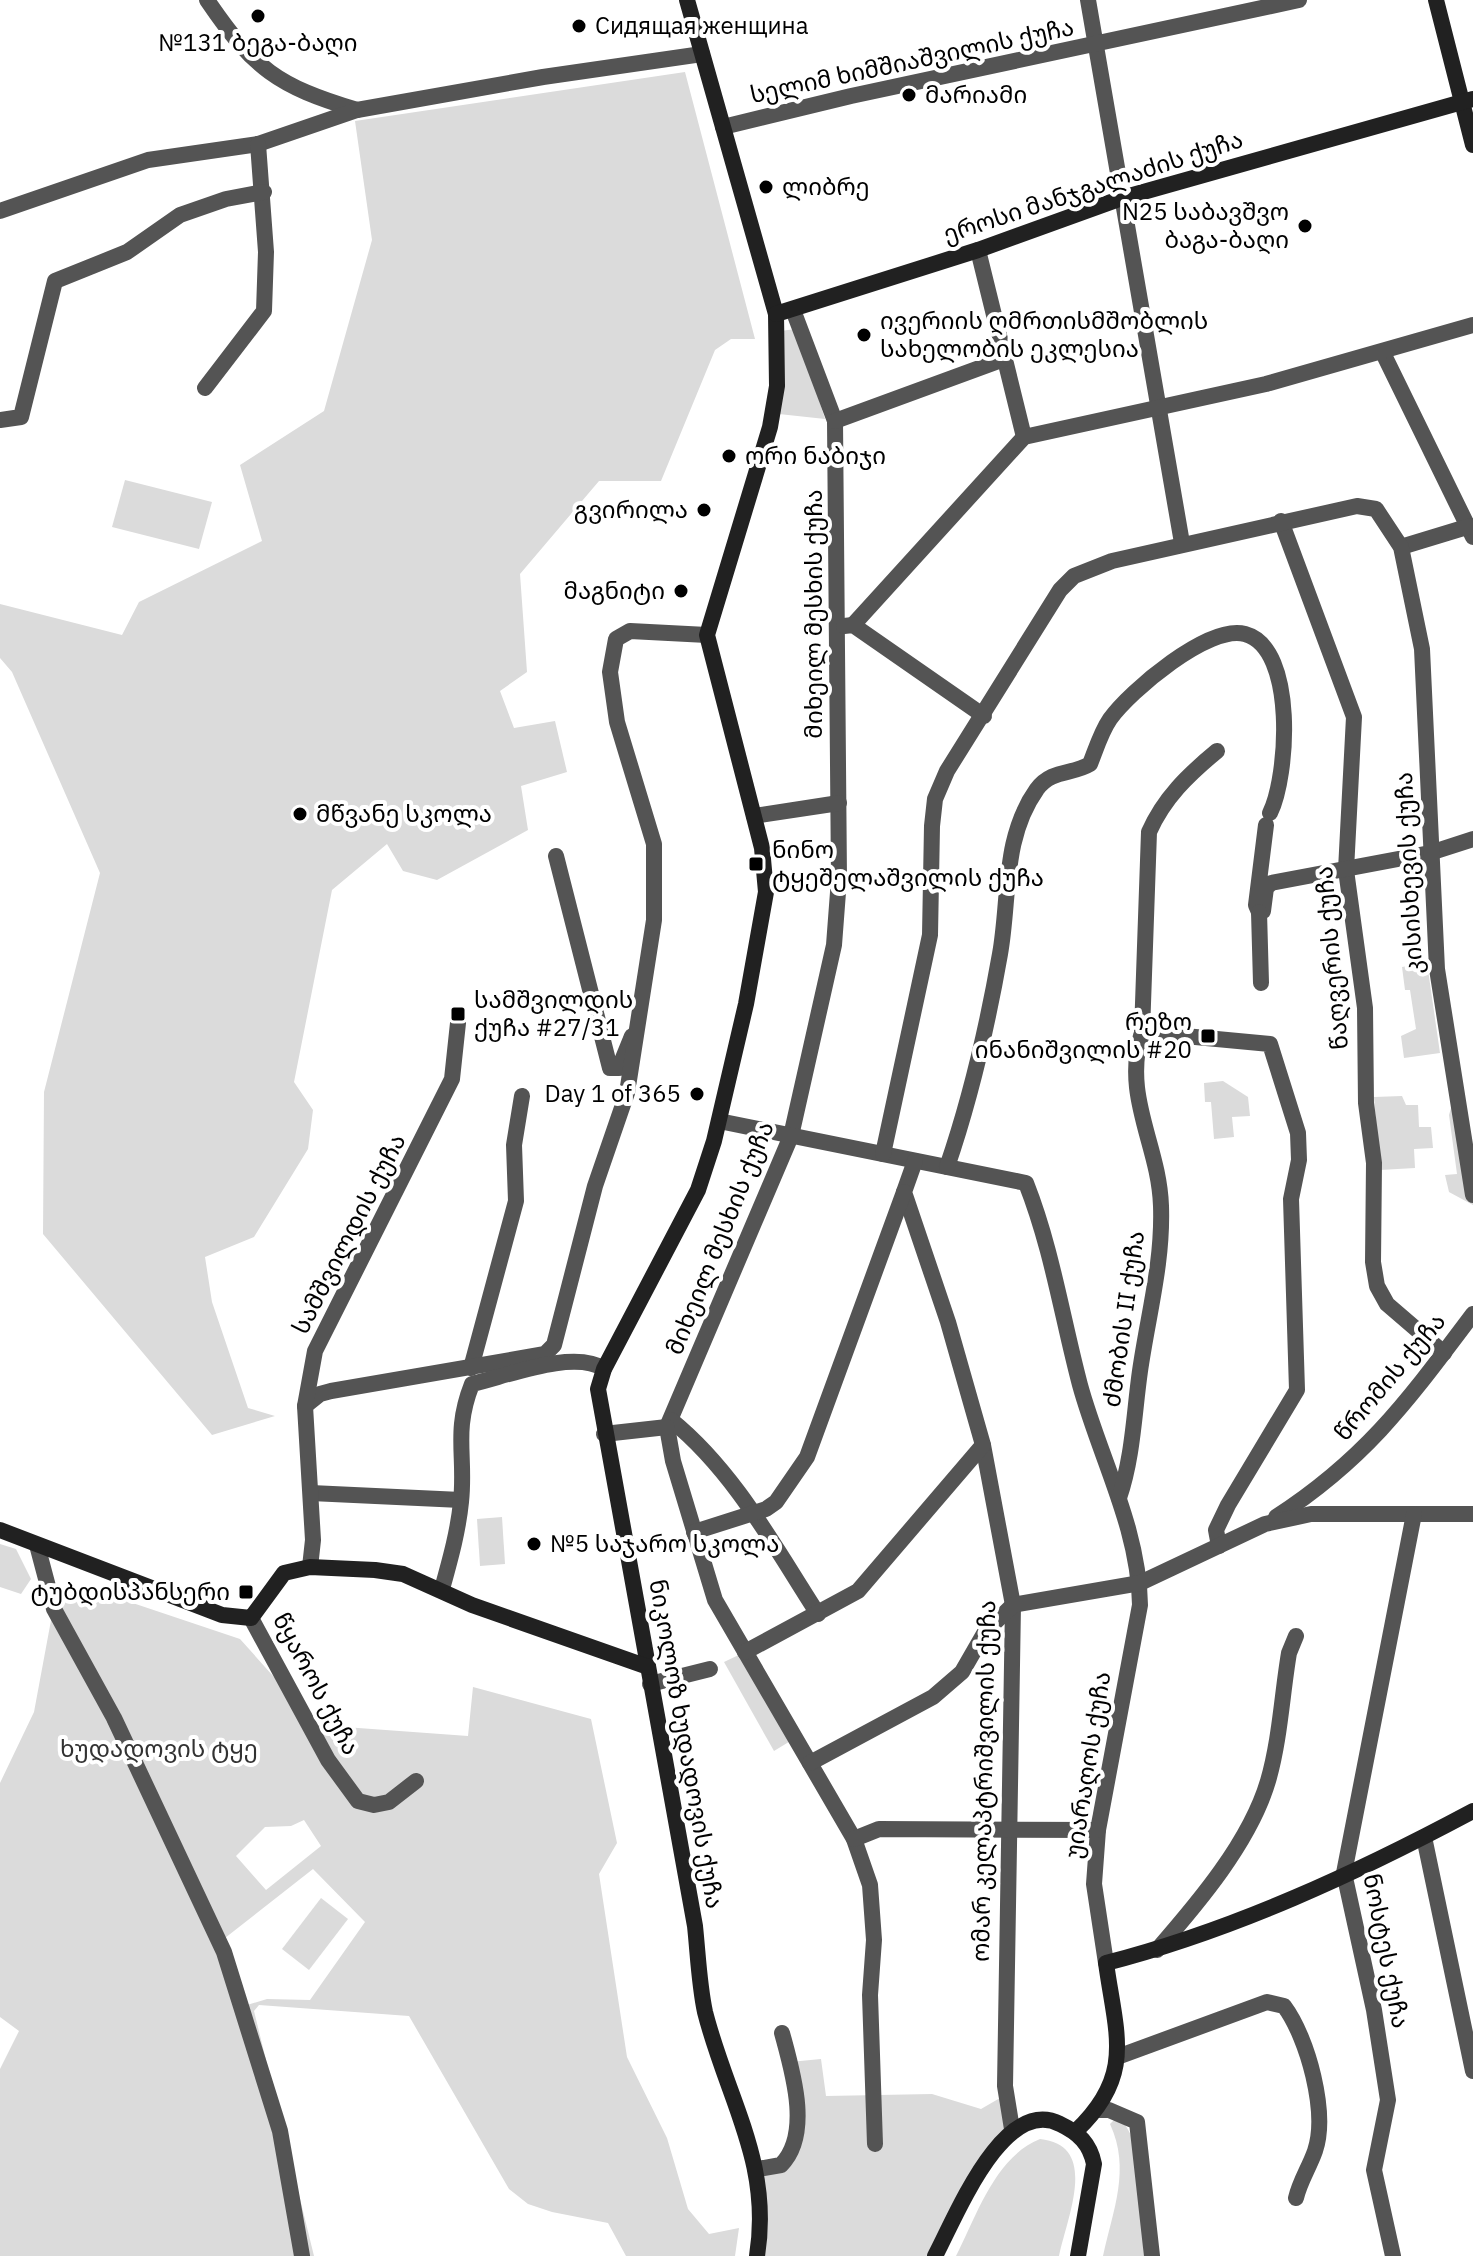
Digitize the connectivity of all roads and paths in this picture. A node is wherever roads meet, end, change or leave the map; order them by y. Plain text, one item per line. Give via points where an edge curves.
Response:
1 (207, 0) edge
2 (687, 0) edge
3 (1088, 0) edge
4 (1299, 0) edge
5 (1436, 0) edge
6 (1096, 46) junction
7 (702, 54) junction
8 (1467, 100) edge
9 (357, 110) junction
10 (723, 127) junction
11 (258, 144) junction
12 (1473, 145) edge
13 (264, 192) junction
14 (1122, 198) junction
15 (0, 211) edge
16 (978, 250) junction
17 (785, 312) junction
18 (1473, 325) edge
19 (1383, 353) junction
20 (1004, 359) junction
21 (205, 388) dead end
22 (1159, 408) junction
23 (0, 420) edge
24 (835, 421) junction
25 (1024, 437) junction
26 (1281, 521) junction
27 (1472, 531) edge
28 (1182, 543) junction
29 (1401, 547) junction
30 (846, 626) junction
31 (707, 635) junction
32 (984, 716) junction
33 (1217, 751) dead end
34 (839, 803) junction
35 (754, 816) junction
36 (1473, 839) edge
37 (1430, 853) junction
38 (556, 856) dead end
39 (1346, 870) junction
40 (1259, 912) junction
41 (1261, 983) dead end
42 (458, 1023) dead end
43 (639, 1024) junction
44 (1142, 1032) junction
45 (522, 1096) dead end
46 (719, 1121) junction
47 (791, 1136) junction
48 (883, 1154) junction
49 (915, 1161) junction
50 (947, 1167) junction
51 (904, 1192) junction
52 (1473, 1195) edge
53 (1473, 1314) edge
54 (1444, 1353) junction
55 (471, 1368) junction
56 (604, 1369) junction
57 (305, 1406) junction
58 (669, 1423) junction
59 (604, 1434) junction
60 (983, 1445) junction
61 (311, 1493) junction
62 (1119, 1498) junction
63 (461, 1500) junction
64 (753, 1513) junction
65 (1414, 1514) junction
66 (1473, 1514) edge
67 (1265, 1524) junction
68 (0, 1530) edge
69 (694, 1532) junction
70 (37, 1545) junction
71 (1219, 1546) junction
72 (310, 1567) junction
73 (1140, 1583) junction
74 (442, 1589) junction
75 (1013, 1605) junction
76 (818, 1614) junction
77 (251, 1618) junction
78 (1296, 1636) dead end
79 (745, 1652) junction
80 (710, 1669) dead end
81 (649, 1675) junction
82 (810, 1763) junction
83 (416, 1781) dead end
84 (1473, 1811) edge
85 (1098, 1830) junction
86 (1007, 1831) junction
87 (1424, 1837) junction
88 (854, 1839) junction
89 (1344, 1873) junction
90 (1157, 1950) junction
91 (1106, 1963) junction
92 (782, 2033) dead end
93 (1120, 2056) junction
94 (1473, 2071) edge
95 (1098, 2110) junction
96 (1012, 2129) junction
97 (1076, 2131) junction
98 (875, 2144) dead end
99 (758, 2169) junction
100 (1296, 2198) dead end
101 (302, 2256) edge
102 (757, 2256) edge
103 (935, 2256) edge
104 (1078, 2256) edge
105 (1152, 2256) edge
106 (1393, 2256) edge

1 - 9 street via 253,60 276,80
2 - 7 main road
3 - 6 street
4 - 6 street, სელიმ ხიმშიაშვილის ქუჩა
5 - 8 main road
6 - 10 street, სელიმ ხიმშიაშვილის ქუჩა
6 - 14 street
7 - 9 street
7 - 10 main road
8 - 12 main road
8 - 14 main road, ეროსი მანჯგალაძის ქუჩა
9 - 11 street
10 - 17 main road
11 - 13 street
11 - 15 street via 148,160
13 - 21 street via 264,311
13 - 23 street via 180,215 127,252 55,281 21,417
14 - 16 main road, ეროსი მანჯგალაძის ქუჩა
14 - 22 street
16 - 17 main road, ეროსი მანჯგალაძის ქუჩა
16 - 20 street
17 - 24 street, მიხეილ მესხის ქუჩა
17 - 31 main road via 770,427
18 - 19 street
19 - 22 street
19 - 27 street
20 - 24 street
20 - 25 street
22 - 25 street
22 - 28 street
24 - 30 street, მიხეილ მესხის ქუჩა
25 - 30 street
26 - 28 street
26 - 29 street via 1357,506 1376,509
26 - 39 street, წაღვერის ქუჩა via 1354,717
27 - 29 street
28 - 32 street via 1074,576 1060,590
29 - 37 street, კისისხევის ქუჩა via 1422,649
30 - 32 street
30 - 34 street, მიხეილ მესხის ქუჩა
31 - 35 main road, ნიკოლოზ ხუდადოვის ქუჩა
31 - 43 street via 630,631 616,639 612,649 617,722 654,844 654,920
32 - 48 street via 935,799 930,935
33 - 44 street, ძმობის II ქუჩა via 1173,792 1149,832
34 - 35 street
34 - 47 street, მიხეილ მესხის ქუჩა via 834,945
35 - 46 main road, ნიკოლოზ ხუდადოვის ქუჩა via 766,866 764,916
36 - 37 street
37 - 39 street
37 - 52 street, კისისხევის ქუჩა via 1437,969
38 - 43 street via 610,1068 619,1068
39 - 40 street via 1271,883
39 - 54 street, წაღვერის ქუჩა via 1365,1008 1377,1286 1387,1304
40 - 41 street
40 - 50 street via 1268,819 1280,783 1285,703 1264,648 1247,634 1236,633 1193,649 1158,671 1109,721 1090,764 1055,773 1038,787 1013,843 985,1038
42 - 57 street, სამშვილდის ქუჩა via 452,1079 315,1351
43 - 55 street via 627,1093 595,1186 554,1345 545,1354
44 - 62 street, ძმობის II ქუჩა via 1134,1081 1161,1202 1161,1244
44 - 71 street via 1270,1044 1298,1133 1290,1241 1297,1390 1222,1517 1216,1530
45 - 55 street via 514,1145 516,1201
46 - 47 street
46 - 56 main road, ნიკოლოზ ხუდადოვის ქუჩა via 698,1190
47 - 48 street
47 - 58 street, მიხეილ მესხის ქუჩა
48 - 49 street
49 - 50 street
49 - 51 street
50 - 62 street via 1026,1183 1045,1230 1080,1387
51 - 60 street, ომარ კელაპტრიშვილის ქუჩა
51 - 64 street via 807,1457 776,1502
53 - 54 street, წრომის ქუჩა
54 - 67 street, წრომის ქუჩა via 1358,1457
55 - 57 street via 331,1391
56 - 59 main road, ნიკოლოზ ხუდადოვის ქუჩა via 598,1389
56 - 63 street via 591,1360 568,1361 472,1384 461,1413
57 - 61 street, სამშვილდის ქუჩა
58 - 59 street
58 - 64 street via 709,1457
58 - 69 street
59 - 81 main road, ნიკოლოზ ხუდადოვის ქუჩა
60 - 75 street, ომარ კელაპტრიშვილის ქუჩა
60 - 76 street via 877,1572 858,1591
61 - 63 street
61 - 72 street, სამშვილდის ქუჩა
62 - 73 street, ძმობის II ქუჩა
63 - 74 street
64 - 69 street
64 - 76 street
65 - 66 street
65 - 67 street via 1333,1513
65 - 89 street, ნოსტეს ქუჩა
67 - 71 street
68 - 70 main road
69 - 79 street via 715,1600
70 - 77 main road via 222,1615
70 - 101 street via 54,1609 128,1745 224,1952 280,2131
71 - 73 street
72 - 74 main road via 403,1574
72 - 77 main road, წყაროს ქუჩა via 284,1573
73 - 75 street
73 - 85 street, უიარაღოს ქუჩა
74 - 81 main road
75 - 82 street via 985,1632 962,1672 933,1697
75 - 86 street, ომარ კელაპტრიშვილის ქუჩა
76 - 79 street
77 - 83 street, წყაროს ქუჩა via 328,1760 358,1801 389,1802
78 - 90 street via 1268,1781 1257,1806 1199,1902
79 - 82 street
80 - 81 street
81 - 99 main road, ნიკოლოზ ხუდადოვის ქუჩა via 705,2010
82 - 88 street
84 - 87 main road
85 - 86 street
85 - 91 street, უიარაღოს ქუჩა via 1094,1884
86 - 88 street via 879,1829
86 - 96 street, ომარ კელაპტრიშვილის ქუჩა via 1005,2086
87 - 89 main road
87 - 94 street
88 - 98 street via 870,1885 874,1940 870,1995
89 - 90 main road via 1318,1889
89 - 106 street, ნოსტეს ქუჩა via 1388,2100 1374,2170
90 - 91 main road
91 - 93 main road, უიარაღოს ქუჩა
92 - 99 street via 798,2130 781,2165
93 - 95 main road
93 - 100 street via 1267,2002 1284,2006 1308,2053 1320,2124
95 - 97 main road
95 - 105 street via 1137,2122
96 - 97 main road via 1055,2121
96 - 103 main road via 984,2164
97 - 104 main road via 1094,2164
99 - 102 main road, ნიკოლოზ ხუდადოვის ქუჩა via 763,2223

